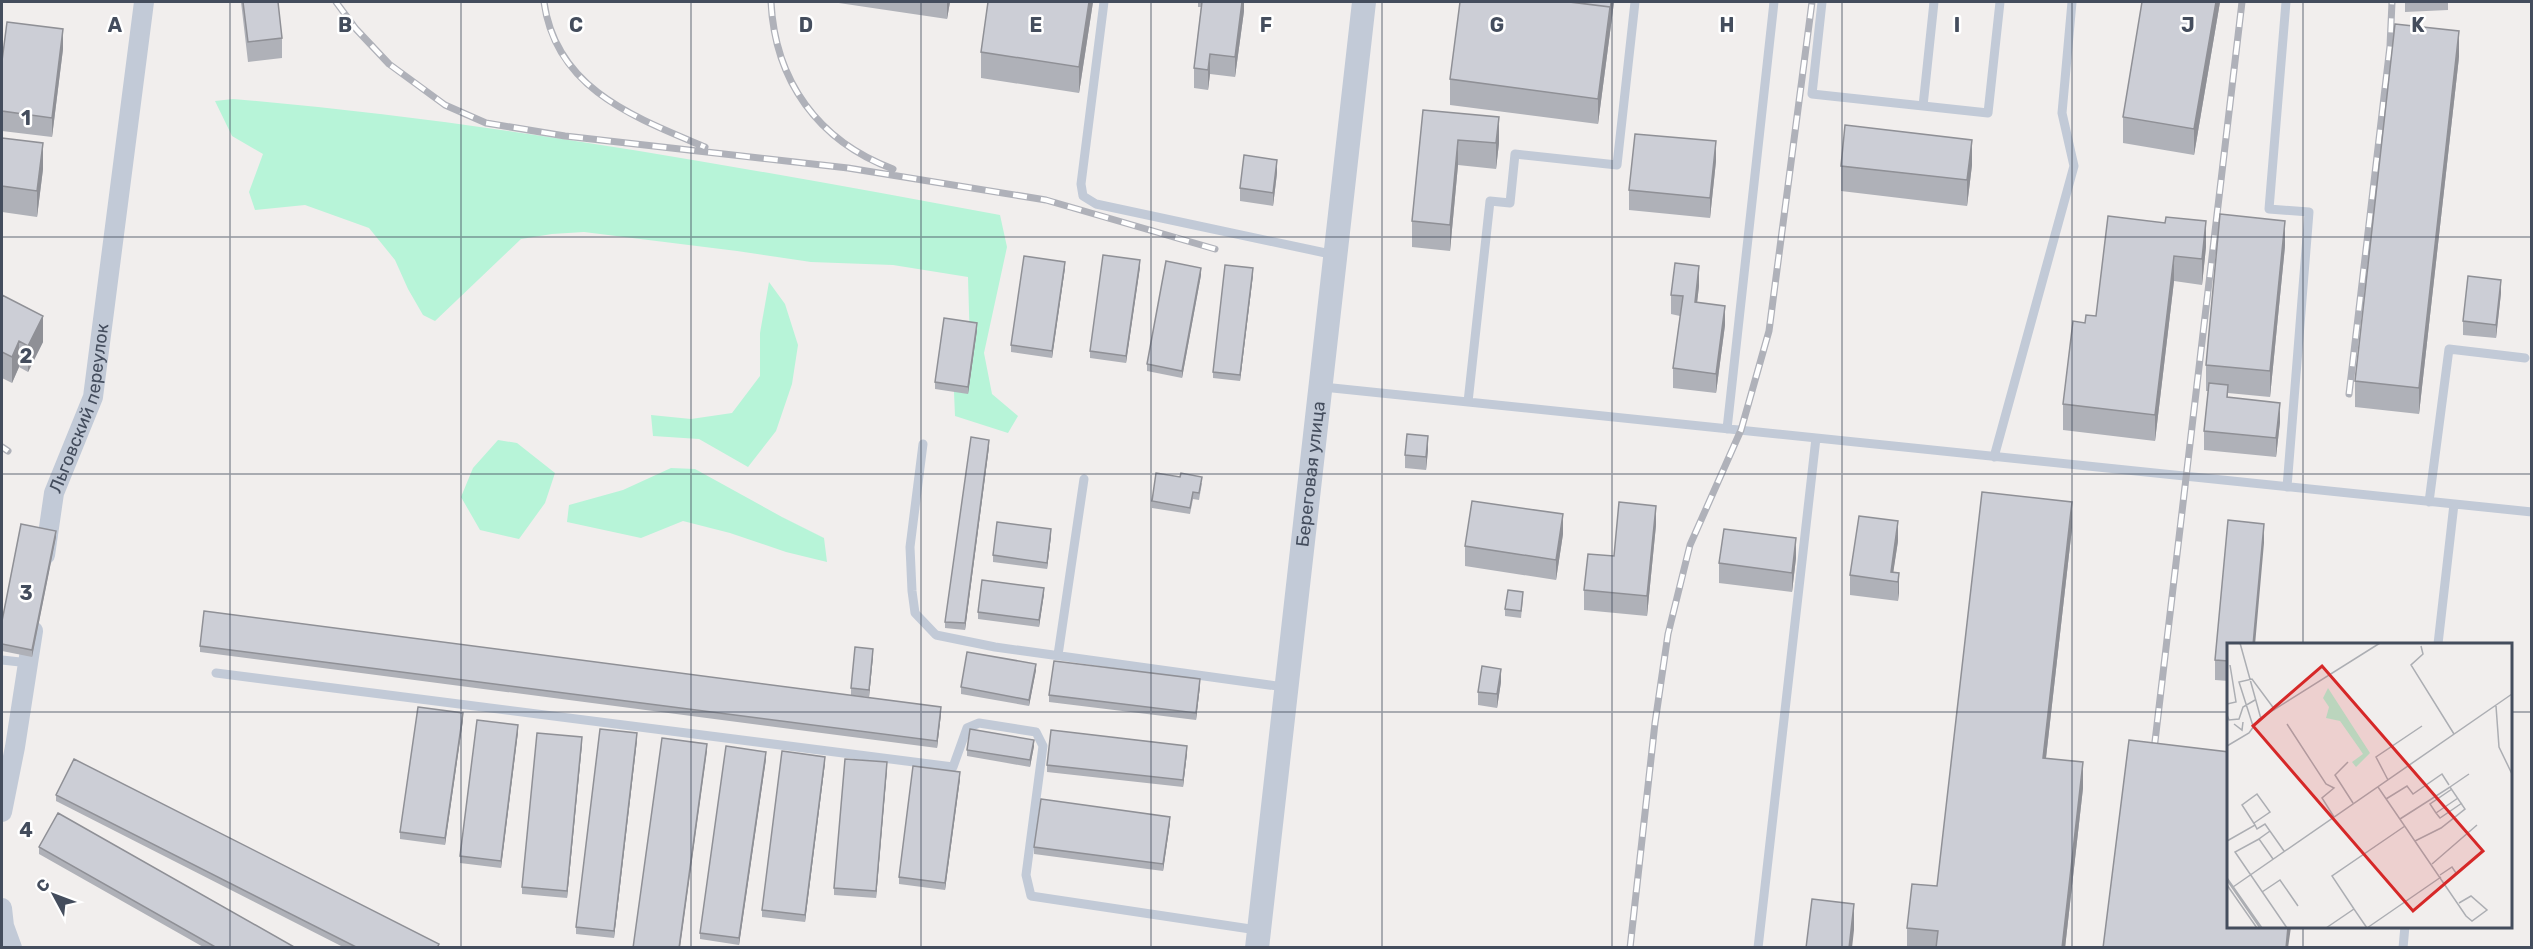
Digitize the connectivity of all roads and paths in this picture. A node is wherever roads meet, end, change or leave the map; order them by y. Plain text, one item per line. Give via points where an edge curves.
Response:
1 (144, 2) edge
2 (1104, 2) edge
3 (1364, 2) edge
4 (1635, 2) edge
5 (1774, 2) edge
6 (1822, 2) edge
7 (1934, 2) edge
8 (2000, 2) edge
9 (2072, 2) edge
10 (2286, 2) edge
11 (1923, 106) junction
12 (1335, 255) junction
13 (2525, 358) dead end
14 (1320, 387) junction
15 (1468, 402) junction
16 (1727, 429) junction
17 (1816, 438) junction
18 (923, 444) dead end
19 (1994, 457) junction
20 (1084, 479) dead end
21 (2287, 487) junction
22 (2429, 502) junction
23 (2454, 504) junction
24 (2532, 512) edge
25 (42, 572) edge
26 (35, 618) edge
27 (2438, 643) edge
28 (1058, 655) junction
29 (2, 660) edge
30 (29, 663) junction
31 (216, 673) dead end
32 (1287, 687) junction
33 (2, 812) edge
34 (2, 908) edge
35 (2405, 928) edge
36 (1258, 939) edge
37 (2, 942) edge
38 (12, 947) edge
39 (1758, 948) edge
40 (2403, 948) edge

1 - 25 street, Льговский переулок via 93,397 54,492
2 - 12 lane via 1081,184 1083,196 1096,204
3 - 12 street, Береговая улица
4 - 15 lane via 1617,165 1515,154 1510,203 1490,201
5 - 16 lane
6 - 11 lane via 1812,94
7 - 11 lane
8 - 11 lane via 1988,113
9 - 19 lane via 2062,113 2074,166
10 - 21 lane via 2269,209 2309,212
12 - 14 street, Береговая улица
13 - 22 lane via 2449,349
14 - 15 lane
14 - 32 street, Береговая улица
15 - 16 lane
16 - 17 lane
17 - 19 lane
17 - 39 lane
18 - 28 lane via 910,547 915,613 936,636
19 - 21 lane
20 - 28 lane
21 - 22 lane
22 - 23 lane
23 - 24 lane
23 - 27 lane
26 - 30 street
28 - 32 lane
29 - 30 lane
30 - 33 street
31 - 36 lane via 953,767 967,728 979,723 1036,732 1043,747 1026,875 1031,896
32 - 36 street, Береговая улица
34 - 38 street
35 - 40 lane
37 - 38 lane

